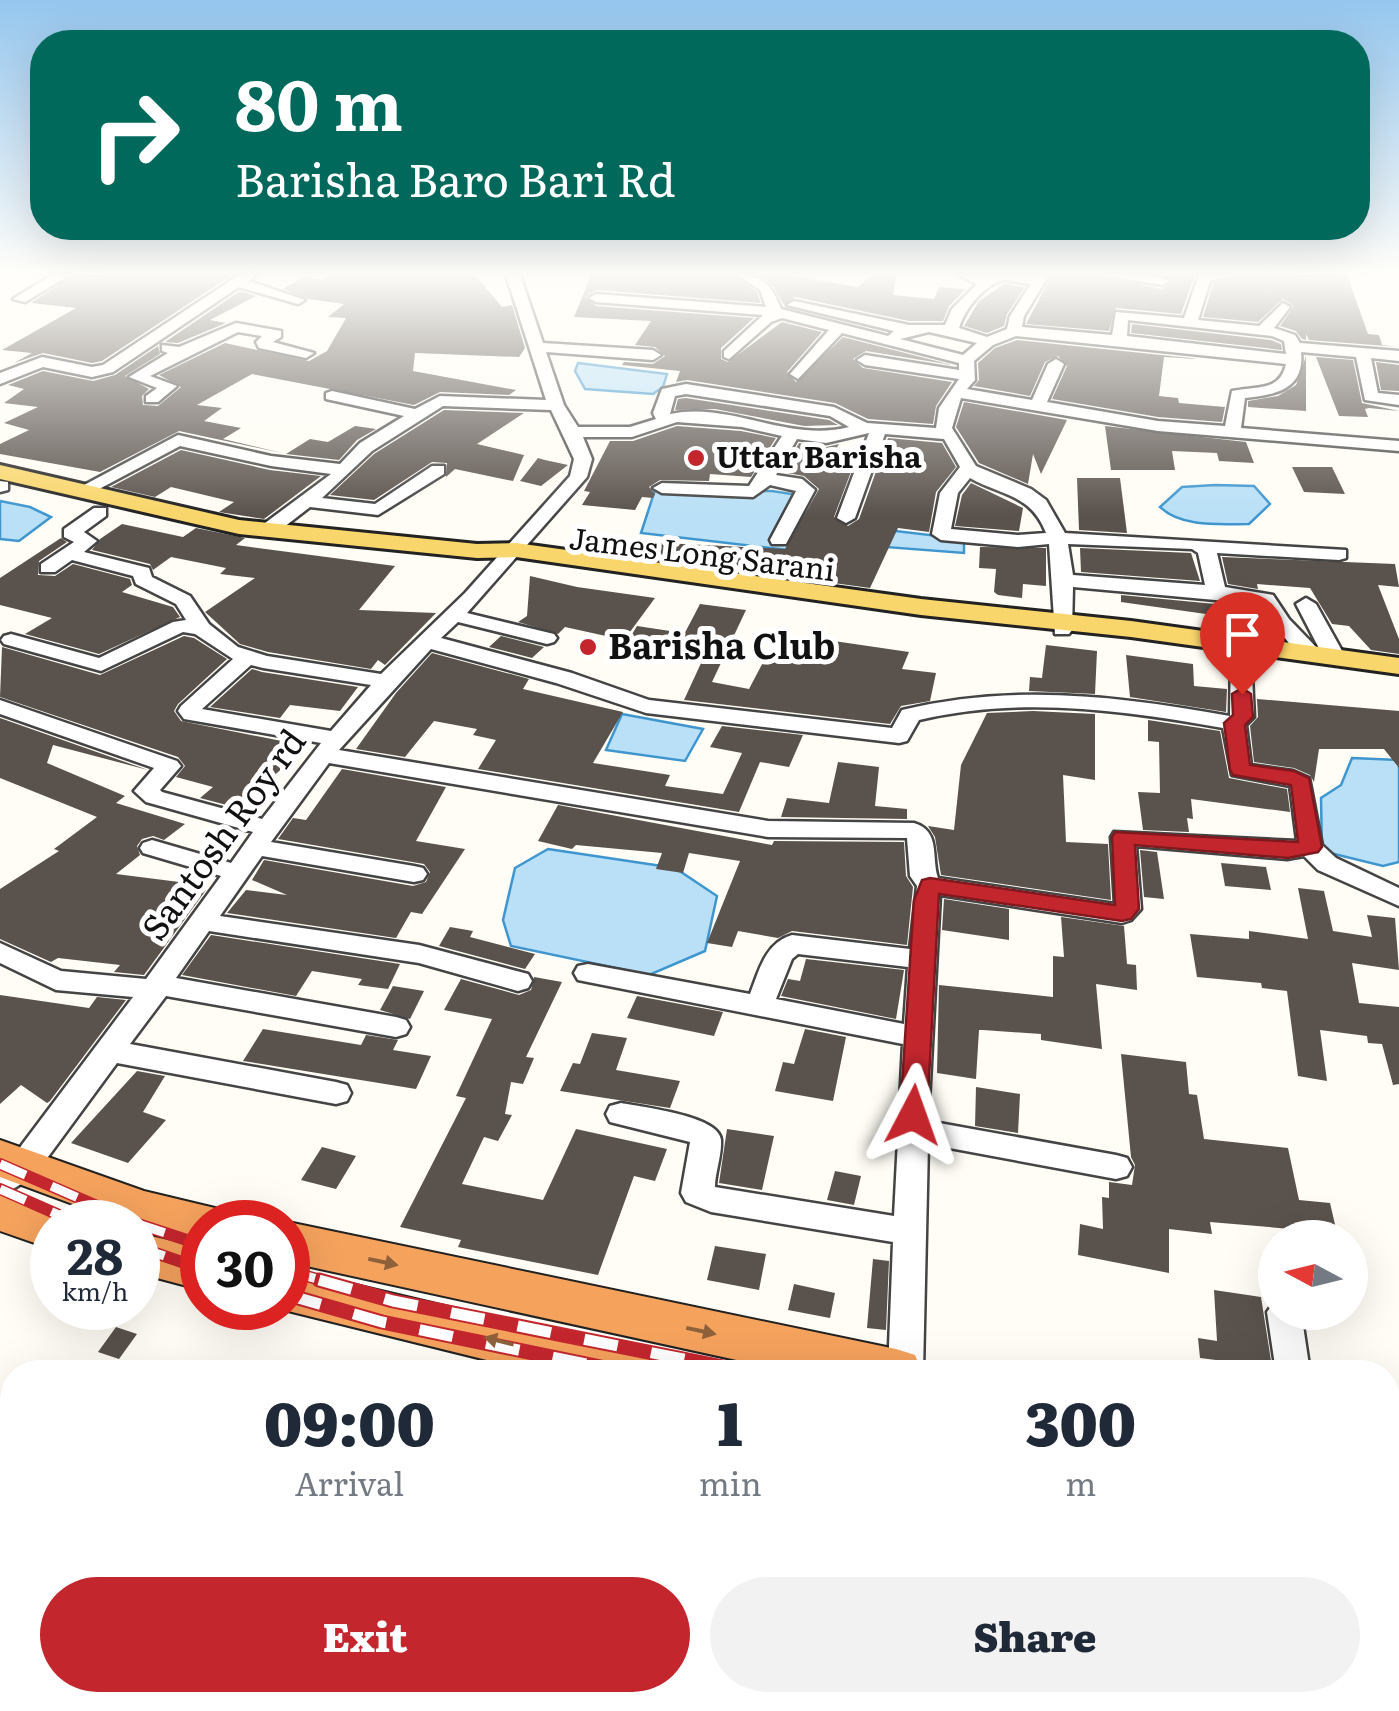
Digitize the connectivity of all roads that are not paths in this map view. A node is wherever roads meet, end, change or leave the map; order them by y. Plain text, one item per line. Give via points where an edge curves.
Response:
1 (126, 355) edge
2 (175, 355) edge
3 (541, 355) edge
4 (815, 355) edge
5 (926, 355) edge
6 (977, 355) edge
7 (1294, 355) edge
8 (1362, 355) edge
9 (865, 360) dead end
10 (1056, 364) dead end
11 (966, 368) junction
12 (798, 374) dead end
13 (0, 379) edge
14 (956, 392) junction
15 (332, 396) dead end
16 (152, 399) dead end
17 (1399, 400) edge
18 (1038, 404) junction
19 (556, 406) junction
20 (415, 414) junction
21 (664, 419) junction
22 (871, 428) junction
23 (573, 432) junction
24 (1232, 432) junction
25 (792, 434) junction
26 (950, 434) junction
27 (1399, 446) edge
28 (968, 468) junction
29 (343, 470) junction
30 (438, 470) dead end
31 (765, 479) junction
32 (0, 483) edge
33 (662, 488) dead end
34 (80, 492) junction
35 (307, 501) junction
36 (100, 512) junction
37 (846, 518) dead end
38 (268, 530) junction
39 (1058, 538) junction
40 (779, 540) dead end
41 (1203, 547) junction
42 (69, 554) junction
43 (1340, 554) dead end
44 (510, 556) junction
45 (48, 568) dead end
46 (1063, 580) junction
47 (1217, 592) junction
48 (1306, 604) dead end
49 (452, 616) junction
50 (1062, 626) junction
51 (201, 628) junction
52 (547, 638) dead end
53 (11, 640) dead end
54 (427, 641) junction
55 (1240, 654) junction
56 (248, 657) junction
57 (1321, 657) junction
58 (1399, 666) edge
59 (1399, 676) edge
60 (386, 680) junction
61 (0, 706) edge
62 (1234, 723) junction
63 (330, 747) junction
64 (263, 838) junction
65 (1310, 847) junction
66 (152, 848) dead end
67 (238, 873) junction
68 (414, 874) dead end
69 (930, 885) junction
70 (1399, 898) edge
71 (204, 922) junction
72 (0, 952) edge
73 (924, 960) junction
74 (588, 973) dead end
75 (518, 981) dead end
76 (157, 987) junction
77 (759, 1006) junction
78 (396, 1027) dead end
79 (918, 1037) junction
80 (110, 1051) junction
81 (336, 1092) dead end
82 (621, 1114) dead end
83 (913, 1130) junction
84 (1116, 1167) dead end
85 (8, 1170) edge
86 (0, 1212) edge
87 (180, 1218) edge
88 (30, 1222) edge
89 (910, 1232) junction
90 (310, 1247) edge
91 (310, 1295) edge
92 (1286, 1330) edge
93 (578, 1360) edge
94 (840, 1360) edge
95 (906, 1360) edge
96 (1290, 1360) edge

1 - 13 street via 100,372 42,362
2 - 16 street via 136,377 169,386
3 - 19 street
4 - 12 street
5 - 11 street
6 - 11 street
7 - 24 street via 1285,386 1238,394
8 - 17 street via 1371,397
9 - 11 street
10 - 18 street
11 - 14 street
14 - 18 street
14 - 26 street via 943,417
15 - 20 street
18 - 24 street
19 - 20 street via 450,399
19 - 23 street
20 - 29 street
21 - 22 street via 668,392 686,388 834,412
21 - 23 street via 632,432
21 - 25 street via 742,422
22 - 25 street via 826,438
22 - 26 street
22 - 37 street
23 - 44 street, Santosh Roy rd via 583,459 578,477
24 - 27 street
25 - 31 street
26 - 28 street
28 - 39 street via 1025,493
28 - 39 street via 949,492 941,534
29 - 34 street via 271,461 186,436
29 - 35 street
30 - 35 street via 378,510
31 - 33 street via 753,492
31 - 40 street via 806,490
32 - 34 main road
32 - 36 main road, James Long Sarani
34 - 38 main road
35 - 38 street
36 - 42 street via 71,533 88,541
36 - 44 main road, James Long Sarani via 222,537
38 - 44 main road
39 - 41 street
39 - 46 street
41 - 43 street
41 - 47 street
42 - 45 street
42 - 51 street via 146,574 142,580 183,600
44 - 49 street, Santosh Roy rd
44 - 50 main road, James Long Sarani
46 - 47 street
46 - 50 street
47 - 57 street via 1266,599 1276,618
48 - 57 street
49 - 52 street
49 - 54 street, Santosh Roy rd
50 - 55 main road, James Long Sarani
50 - 57 main road
51 - 53 street via 180,626 102,665
51 - 56 street
54 - 60 street, Santosh Roy rd
54 - 62 street via 646,706 900,736 910,715 993,698 1150,708
55 - 59 main road, James Long Sarani
55 - 62 street via 1243,717
56 - 60 street
56 - 63 street via 189,711
57 - 58 main road
60 - 63 street, Santosh Roy rd
61 - 64 street via 168,766 146,791
62 - 65 street via 1240,770 1301,783
63 - 64 street, Santosh Roy rd
63 - 69 street via 768,829 914,831 922,838 920,860
64 - 67 street, Santosh Roy rd
64 - 68 street
65 - 69 street via 1288,851 1123,837 1128,909 1122,914
65 - 70 street via 1327,864
66 - 67 street
67 - 71 street, Santosh Roy rd
69 - 73 street
71 - 75 street via 419,954
71 - 76 street, Santosh Roy rd
72 - 76 street via 56,980
73 - 77 street via 792,944 780,954
73 - 79 street
74 - 77 street
76 - 78 street
76 - 80 street, Santosh Roy rd
77 - 79 street
79 - 83 street
80 - 81 street
80 - 85 street, Santosh Roy rd
82 - 89 street via 706,1136 697,1192 711,1199
83 - 84 street
83 - 89 street
85 - 87 highway
86 - 88 highway
89 - 95 street
90 -> 94 highway
93 -> 91 highway
92 - 96 street

